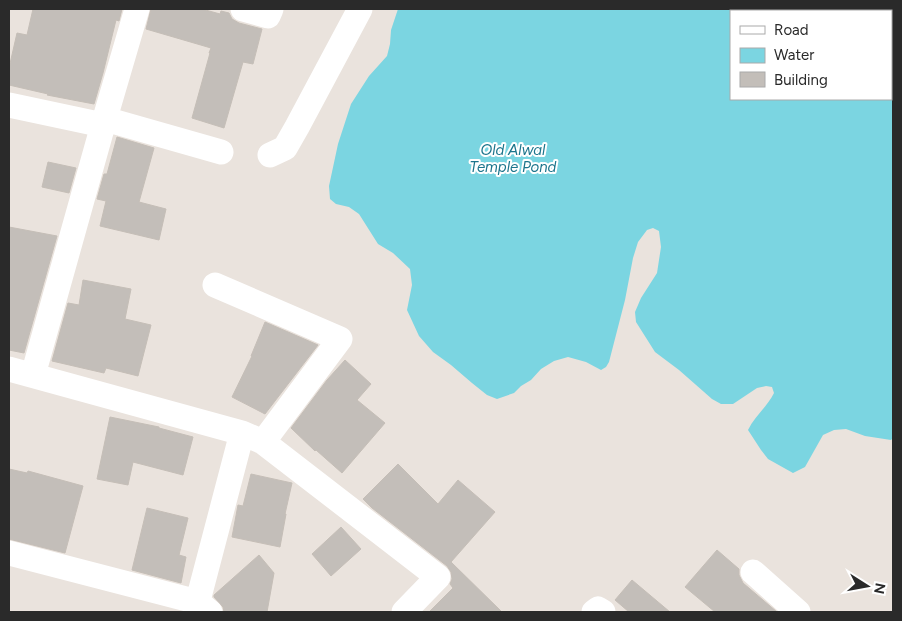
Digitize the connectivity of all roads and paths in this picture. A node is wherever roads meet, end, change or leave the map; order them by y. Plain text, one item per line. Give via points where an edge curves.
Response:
1 (137, 9) edge
2 (242, 9) edge
3 (271, 9) edge
4 (360, 9) edge
5 (9, 105) edge
6 (104, 122) junction
7 (221, 152) dead end
8 (270, 155) dead end
9 (215, 285) dead end
10 (9, 369) edge
11 (33, 375) junction
12 (253, 438) junction
13 (9, 553) edge
14 (753, 572) dead end
15 (201, 609) edge
16 (404, 612) edge
17 (594, 612) edge
18 (603, 612) edge
19 (798, 612) edge

1 - 6 street
2 - 3 street via 268,16
4 - 8 street via 285,148
5 - 6 street
6 - 7 street
6 - 11 street
9 - 12 street via 340,340
10 - 11 street
11 - 12 street
12 - 15 street
12 - 16 street via 438,577
13 - 15 street
14 - 19 street
17 - 18 street via 598,608

